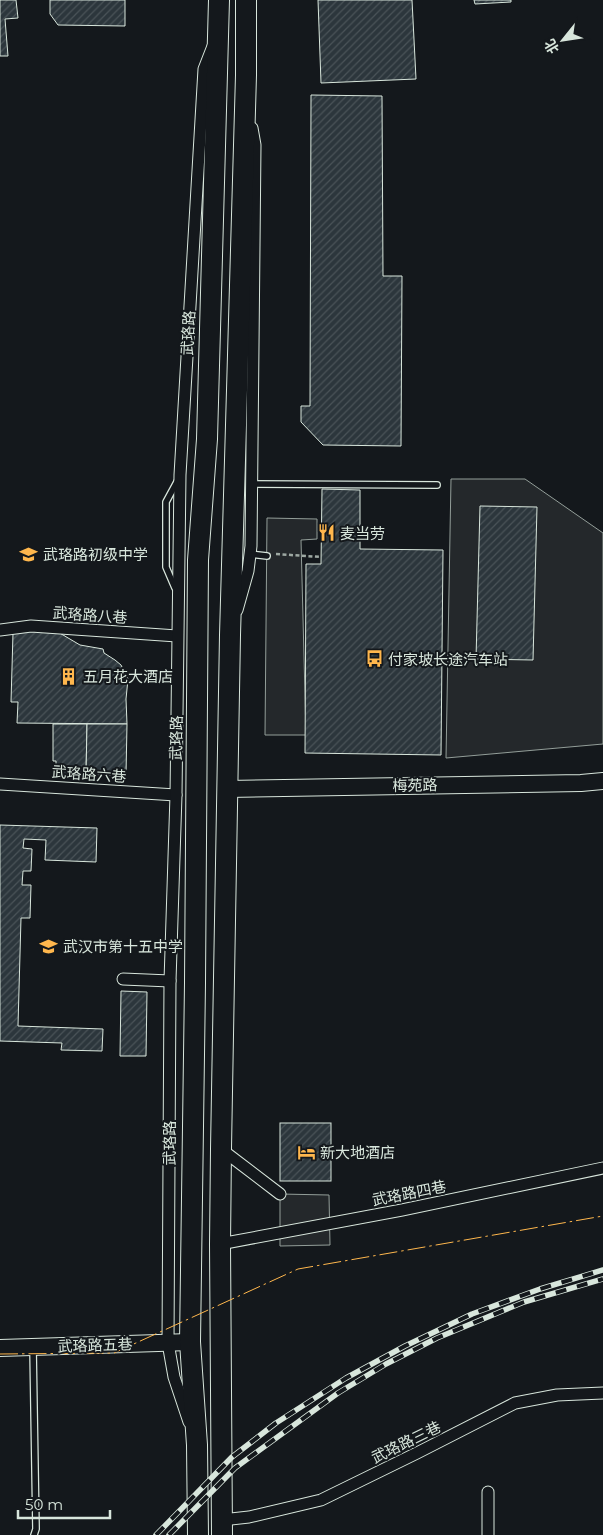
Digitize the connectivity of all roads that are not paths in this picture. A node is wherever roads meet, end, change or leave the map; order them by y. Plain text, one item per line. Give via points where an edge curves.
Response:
1 (219, 0) edge
2 (246, 0) edge
3 (218, 30) junction
4 (246, 75) junction
5 (252, 484) junction
6 (437, 485) dead end
7 (250, 554) junction
8 (267, 556) dead end
9 (0, 630) edge
10 (178, 636) junction
11 (230, 636) junction
12 (603, 781) edge
13 (0, 784) edge
14 (227, 789) junction
15 (176, 795) junction
16 (123, 979) dead end
17 (170, 981) junction
18 (221, 1149) junction
19 (603, 1168) edge
20 (280, 1194) dead end
21 (220, 1244) junction
22 (190, 1342) junction
23 (168, 1343) junction
24 (33, 1347) junction
25 (0, 1348) edge
26 (603, 1393) edge
27 (197, 1445) junction
28 (488, 1492) dead end
29 (222, 1527) edge
30 (34, 1535) edge
31 (198, 1535) edge
32 (488, 1535) edge

1 - 3 highway, 武珞路
2 - 4 highway
3 - 10 street, 武珞路 via 204,69 180,476
3 - 22 highway, 武珞路 via 207,439 198,560
4 - 5 street via 255,145
4 - 11 highway
5 - 6 lane
5 - 7 street
7 - 8 lane
7 - 11 street
9 - 10 street, 武珞路八巷 via 30,626
10 - 15 street, 武珞路
11 - 14 highway
12 - 14 street, 梅苑路
13 - 15 street, 武珞路六巷
14 - 18 highway
15 - 17 street, 武珞路
16 - 17 street
17 - 23 street, 武珞路
18 - 20 street
18 - 21 highway
19 - 21 street, 武珞路四巷
21 - 29 highway
22 - 23 street, 武珞路五巷
22 - 27 highway, 武珞路
23 - 24 street, 武珞路五巷
23 - 27 street, 武珞路 via 174,1376
24 - 25 street, 武珞路五巷
24 - 30 lane
26 - 29 street, 武珞路三巷 via 557,1395 515,1403 321,1500 249,1517
27 - 31 highway, 武珞路
28 - 32 street

